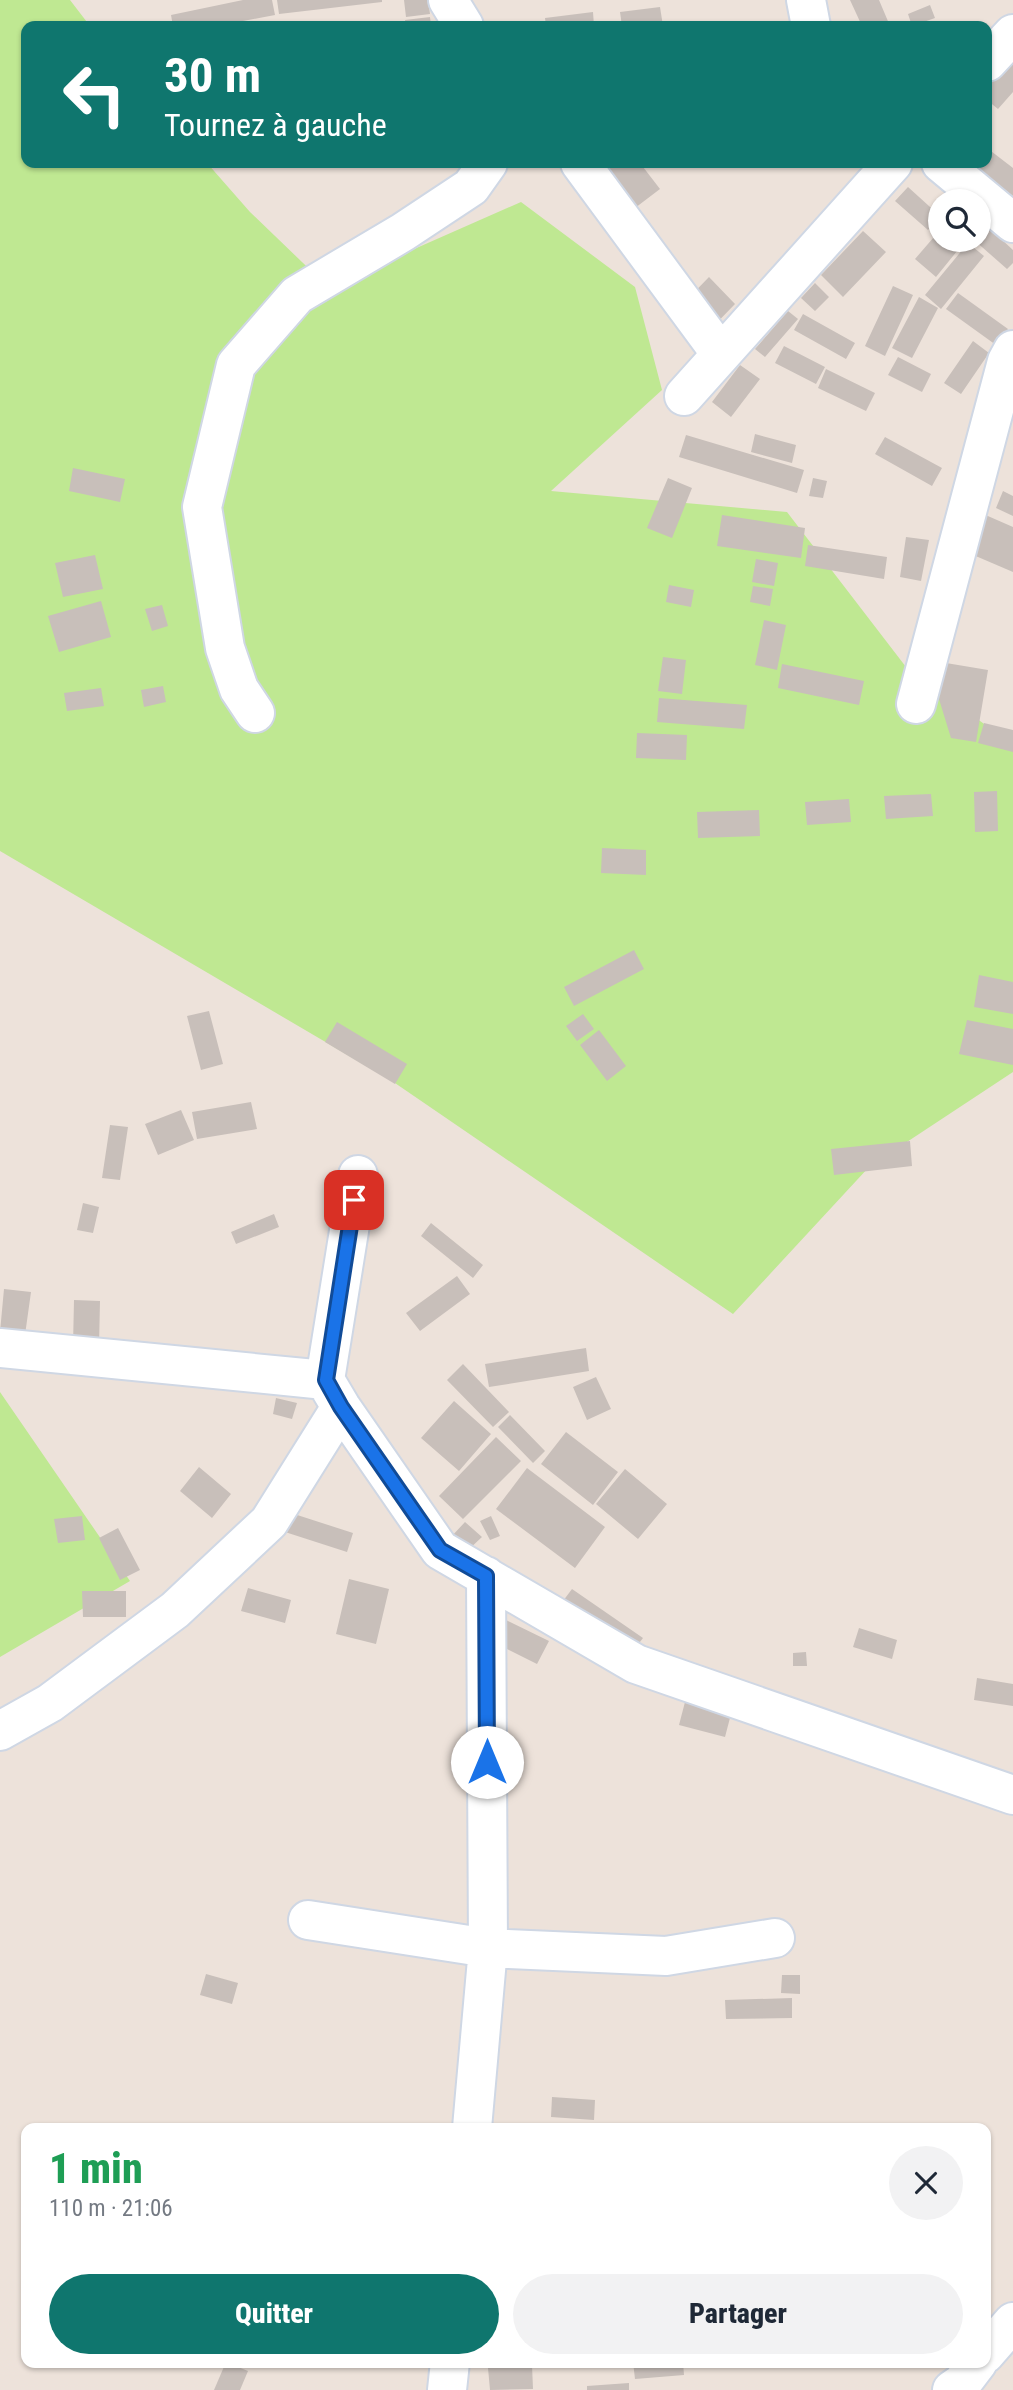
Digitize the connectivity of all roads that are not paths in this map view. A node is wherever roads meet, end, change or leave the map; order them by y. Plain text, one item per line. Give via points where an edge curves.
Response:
1 (448, 0) edge
2 (806, 0) edge
3 (461, 21) edge
4 (810, 21) edge
5 (1013, 34) edge
6 (992, 57) edge
7 (484, 168) edge
8 (584, 168) edge
9 (888, 168) edge
10 (947, 168) edge
11 (1013, 223) edge
12 (1013, 350) edge
13 (722, 354) junction
14 (684, 396) dead end
15 (916, 704) dead end
16 (255, 713) dead end
17 (358, 1175) dead end
18 (0, 1348) edge
19 (333, 1393) junction
20 (486, 1576) junction
21 (0, 1731) edge
22 (1013, 1795) edge
23 (308, 1920) dead end
24 (775, 1938) dead end
25 (488, 1948) junction
26 (472, 2123) edge
27 (1013, 2322) edge
28 (991, 2347) edge
29 (449, 2368) edge
30 (973, 2368) edge
31 (447, 2390) edge
32 (952, 2390) edge

1 - 3 street
2 - 4 street
5 - 6 street
7 - 16 street via 471,187 297,295 236,365 202,507 225,648 239,689
8 - 13 street
9 - 13 street
10 - 11 street
12 - 15 street
13 - 14 street
17 - 19 street
18 - 19 street
19 - 20 street via 440,1550
19 - 21 street via 269,1522 175,1610 50,1703
20 - 22 street via 636,1664
20 - 25 street
23 - 25 street
24 - 25 street via 666,1956
25 - 26 street
27 - 28 street
29 - 31 street
30 - 32 street

